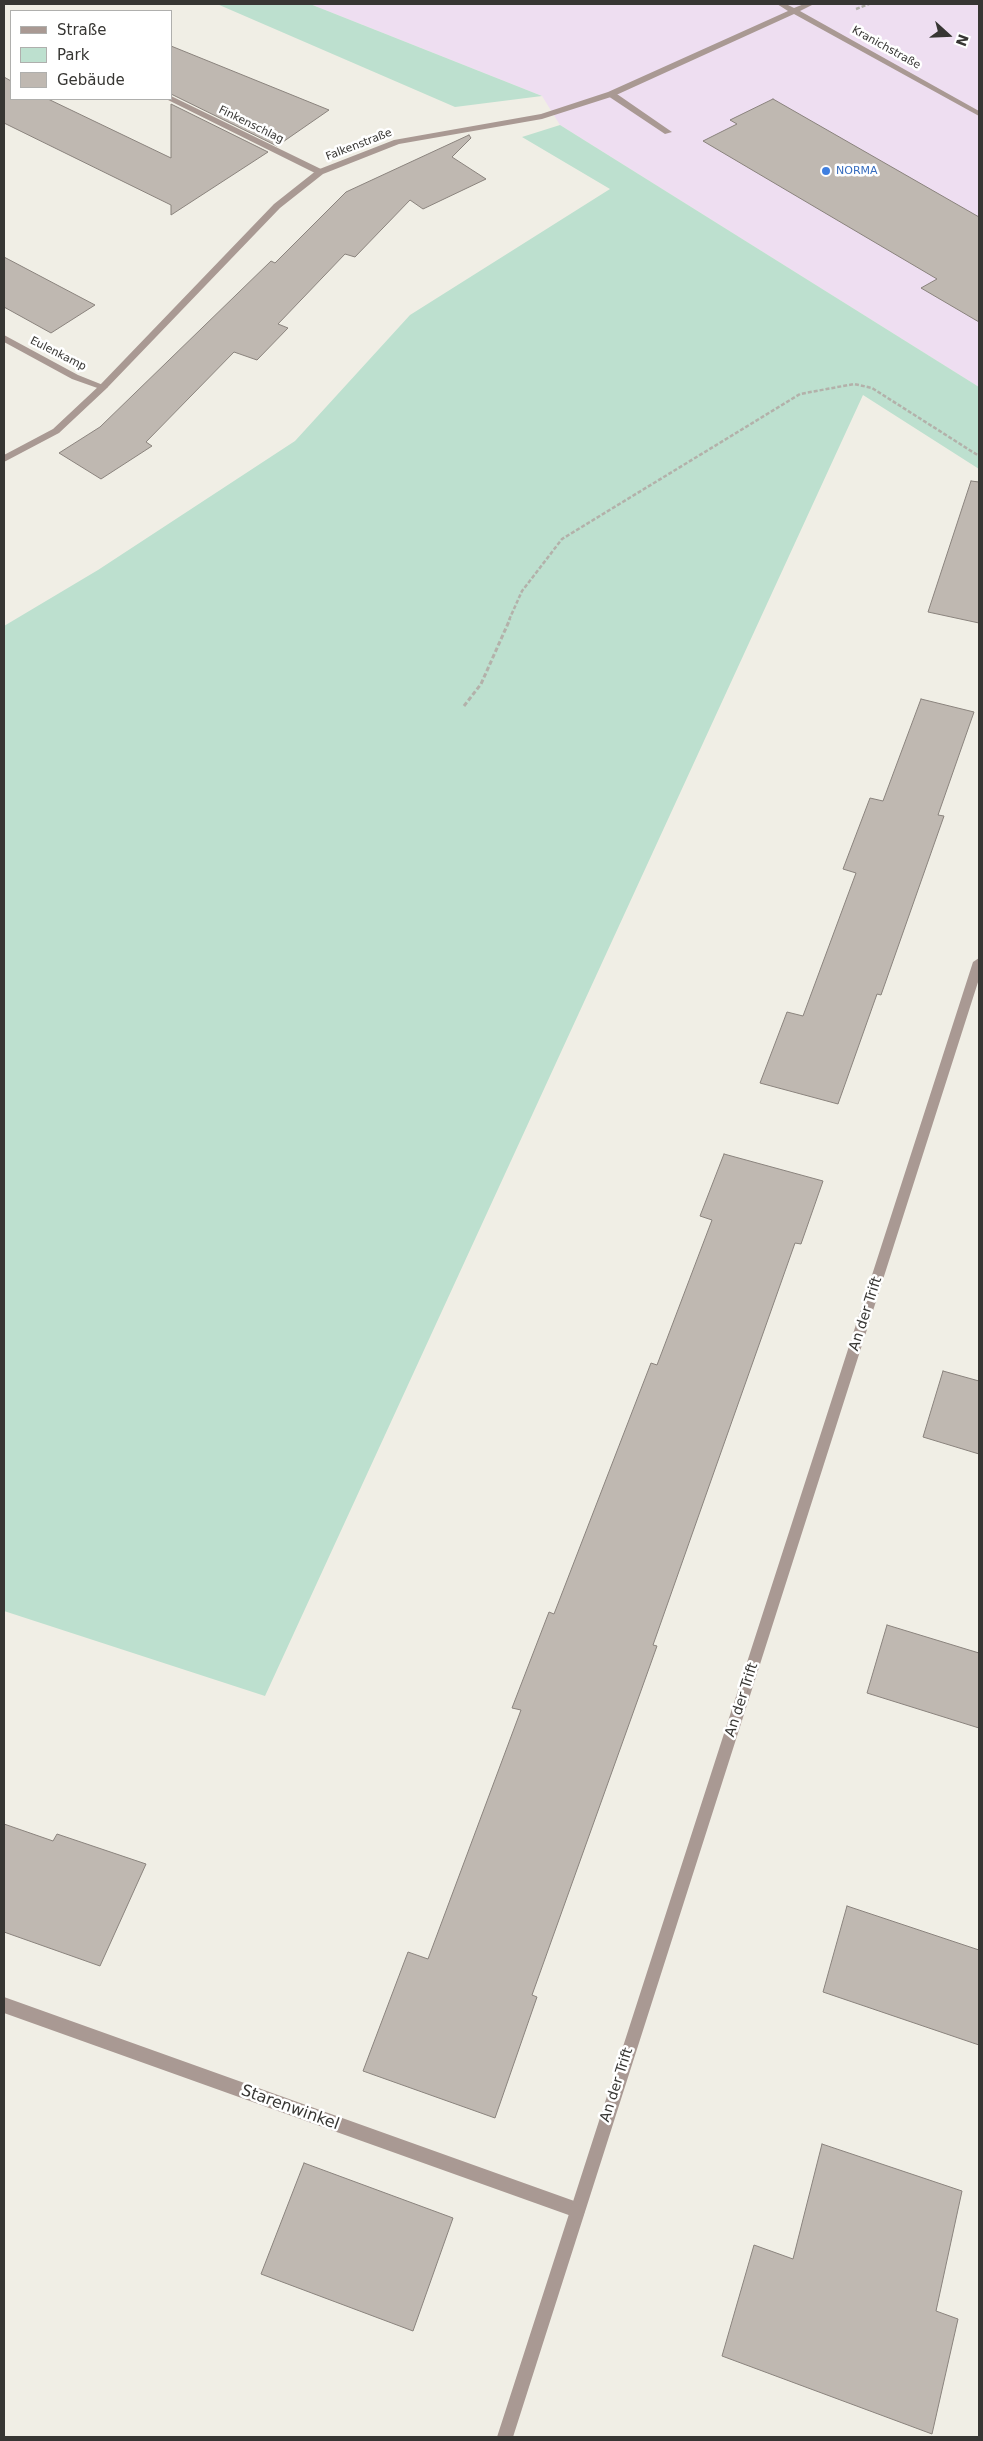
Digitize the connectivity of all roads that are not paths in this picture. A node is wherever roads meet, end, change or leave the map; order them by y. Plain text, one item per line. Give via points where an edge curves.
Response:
1 (782, 4) edge
2 (810, 4) edge
3 (794, 10) junction
4 (610, 94) junction
5 (172, 98) edge
6 (979, 114) edge
7 (668, 132) dead end
8 (320, 172) junction
9 (4, 338) edge
10 (103, 387) junction
11 (4, 458) edge
12 (979, 962) edge
13 (4, 2005) edge
14 (577, 2210) junction
15 (504, 2437) edge

1 - 3 street, Kranichstraße
2 - 3 street, Falkenstraße
3 - 4 street, Falkenstraße
3 - 6 street, Kranichstraße
4 - 7 street
4 - 8 street, Falkenstraße via 542,116 397,142
5 - 8 street, Finkenschlag
8 - 10 street, Falkenstraße via 277,206
9 - 10 street, Eulenkamp via 75,377
10 - 11 street, Falkenstraße via 56,431
12 - 14 street, An der Trift
13 - 14 street, Starenwinkel
14 - 15 street, An der Trift

